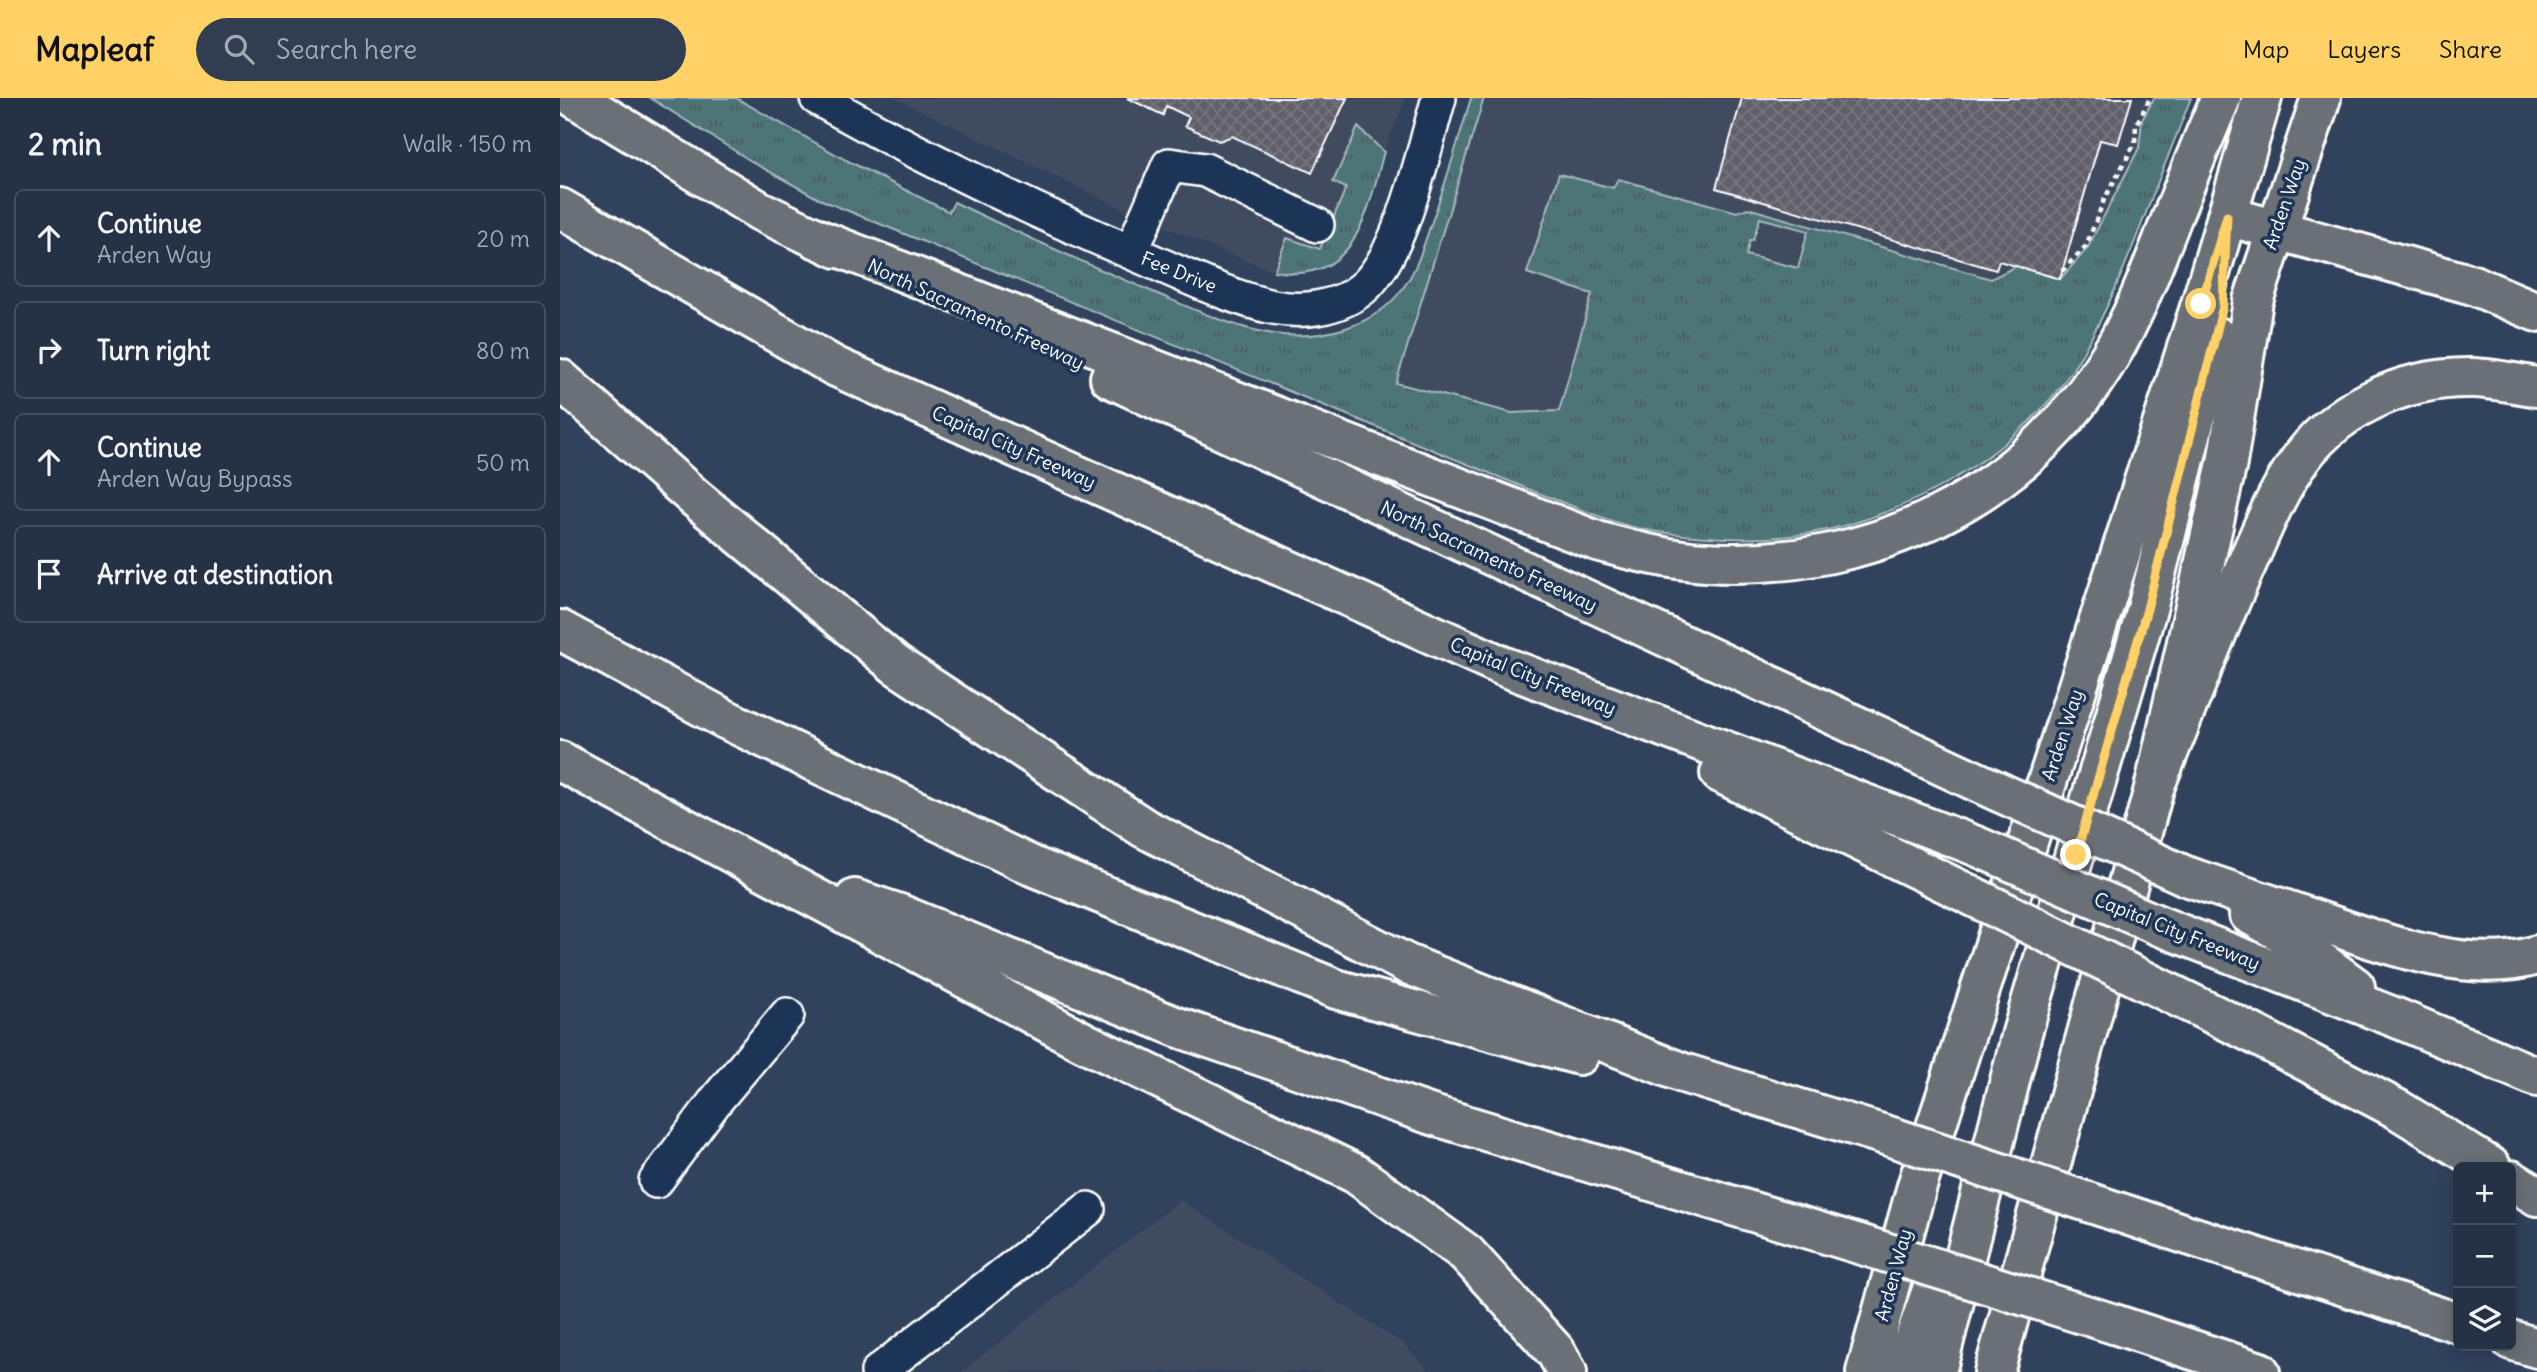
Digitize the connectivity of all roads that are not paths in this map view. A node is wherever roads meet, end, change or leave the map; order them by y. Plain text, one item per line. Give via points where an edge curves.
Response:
1 (575, 98) edge
2 (817, 98) edge
3 (1439, 98) edge
4 (2221, 98) edge
5 (2262, 98) edge
6 (2321, 98) edge
7 (560, 208) edge
8 (2227, 216) junction
9 (1317, 225) dead end
10 (2275, 230) junction
11 (815, 238) junction
12 (1131, 252) junction
13 (2252, 301) junction
14 (2537, 312) edge
15 (560, 379) edge
16 (2537, 387) edge
17 (2147, 609) junction
18 (560, 630) edge
19 (1505, 667) junction
20 (560, 761) edge
21 (2155, 785) junction
22 (751, 864) junction
23 (2186, 876) junction
24 (2537, 955) edge
25 (787, 1015) dead end
26 (2399, 1019) junction
27 (2022, 1033) junction
28 (2537, 1077) edge
29 (1740, 1091) junction
30 (2482, 1162) edge
31 (656, 1181) dead end
32 (2516, 1183) edge
33 (2537, 1196) edge
34 (1088, 1209) dead end
35 (2453, 1321) edge
36 (2516, 1342) edge
37 (2537, 1348) edge
38 (878, 1372) edge
39 (1567, 1372) edge
40 (1866, 1372) edge
41 (1903, 1372) edge
42 (1936, 1372) edge
43 (1994, 1372) edge
44 (2260, 1372) edge

1 - 11 main road, North Sacramento Freeway via 760,211
2 - 12 street, Fee Drive via 999,193
3 - 12 street, Fee Drive via 1389,250 1363,288 1342,301 1321,308 1273,307
4 - 11 main road via 2132,316 2080,400 2046,439 1978,492 1906,531 1849,550 1782,561 1704,562 1597,541
5 - 8 main road, Arden Way
6 - 10 main road, Arden Way
7 - 19 main road, Capital City Freeway via 834,366
8 - 10 main road
8 - 17 main road via 2223,306
8 - 40 main road, Arden Way via 1917,1185
9 - 12 street via 1205,170 1169,165
10 - 13 main road, Arden Way
10 - 14 main road via 2473,285
11 - 23 main road, North Sacramento Freeway, bridge via 1398,514
13 - 17 main road via 2179,528
13 - 21 main road, Arden Way via 2227,463
15 - 29 main road via 896,664 1144,828 1407,964
16 - 21 main road via 2473,378 2411,385 2346,414 2319,437 2293,469 2266,522
17 - 27 main road
18 - 29 main road via 725,719 1032,866 1336,989 1592,1058
19 - 26 main road, Capital City Freeway, bridge via 1976,846 2160,926
19 - 30 main road, bridge via 2252,1033 2398,1109
20 - 22 main road
21 - 43 main road, Arden Way
22 - 39 main road via 1084,1042 1356,1174 1466,1252 1556,1352
22 - 44 main road, bridge via 900,914 1178,1027 1429,1114
23 - 24 main road via 2444,959 2499,961
23 - 26 main road, North Sacramento Freeway via 2281,932
25 - 31 street
26 - 28 main road, Capital City Freeway
27 - 41 main road
27 - 42 main road
29 - 35 main road, bridge
32 - 33 main road
34 - 38 street
36 - 37 main road

